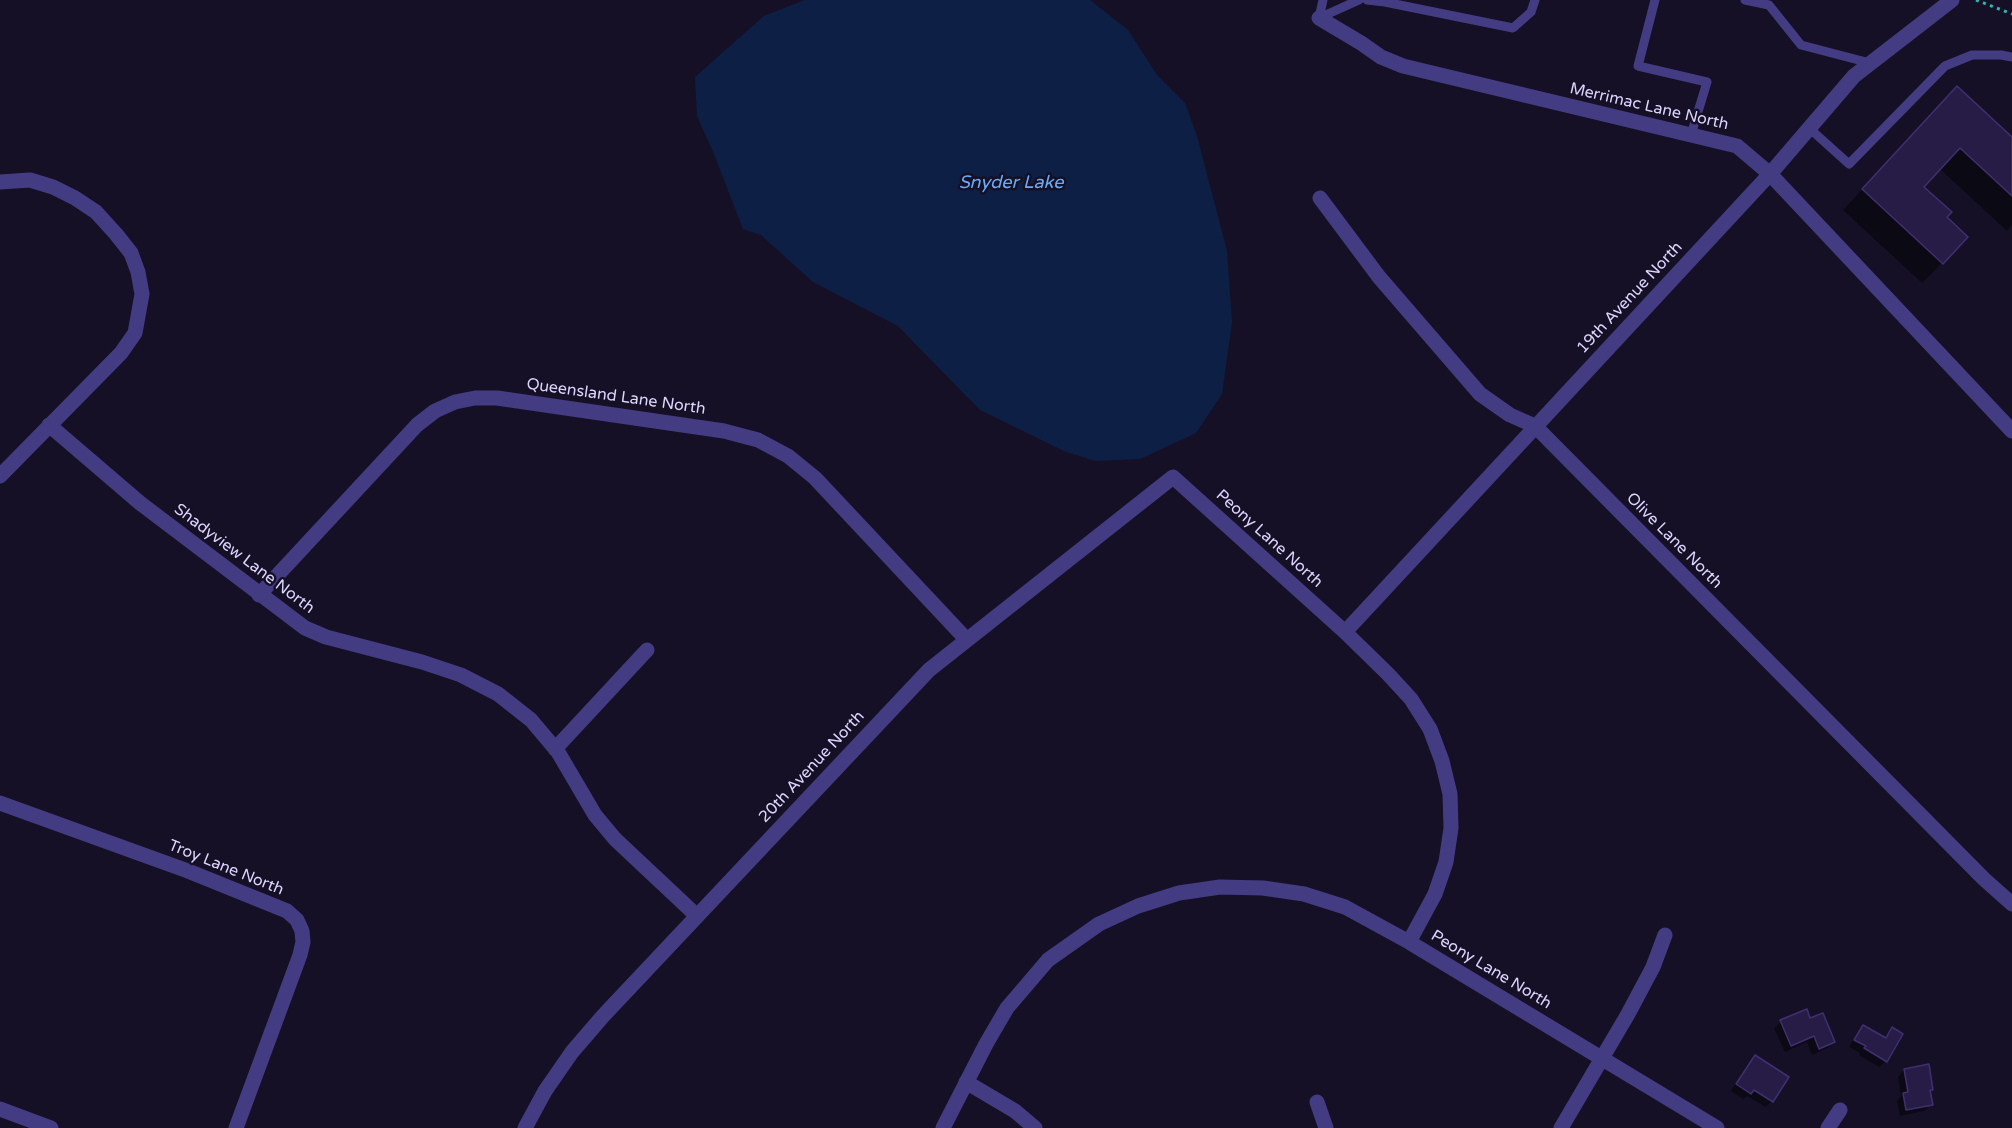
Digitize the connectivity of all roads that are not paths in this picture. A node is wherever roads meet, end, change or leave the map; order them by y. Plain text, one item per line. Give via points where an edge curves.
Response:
1 (1323, 0) edge
2 (1359, 0) edge
3 (1367, 0) edge
4 (1535, 0) edge
5 (1655, 0) edge
6 (1744, 0) edge
7 (1952, 0) edge
8 (1319, 18) junction
9 (2012, 57) edge
10 (1870, 63) junction
11 (1809, 128) junction
12 (1691, 135) junction
13 (1770, 174) junction
14 (0, 182) edge
15 (1320, 198) dead end
16 (49, 425) junction
17 (1535, 426) junction
18 (2012, 430) edge
19 (0, 476) edge
20 (1173, 477) joint
21 (259, 595) junction
22 (1345, 632) junction
23 (966, 639) junction
24 (646, 650) dead end
25 (555, 749) junction
26 (0, 803) edge
27 (2012, 904) edge
28 (697, 916) junction
29 (1665, 934) dead end
30 (1409, 942) junction
31 (1602, 1059) junction
32 (966, 1082) junction
33 (1317, 1102) dead end
34 (0, 1109) edge
35 (1840, 1110) dead end
36 (51, 1128) edge
37 (236, 1128) edge
38 (525, 1128) edge
39 (943, 1128) edge
40 (1035, 1128) edge
41 (1326, 1128) edge
42 (1561, 1128) edge
43 (1717, 1128) edge
44 (1828, 1128) edge

1 - 8 lane
2 - 8 lane
3 - 4 lane via 1513,28 1530,12
5 - 12 lane via 1638,66 1707,82
6 - 10 lane via 1769,5 1801,45
7 - 10 street, 19th Avenue North
8 - 12 street, Merrimac Lane North via 1381,57 1403,66
9 - 11 lane via 1972,55 1945,66 1849,164
10 - 11 street, 19th Avenue North
11 - 13 street, 19th Avenue North
12 - 13 street, Merrimac Lane North via 1737,146
13 - 17 street, 19th Avenue North
13 - 18 street, Merrimac Lane North
14 - 16 street via 30,180 75,198 96,212 116,234 131,253 138,272 141,294 135,333
15 - 17 street, Olive Lane North via 1379,277 1480,394
16 - 19 street
16 - 21 street, Shadyview Lane North via 140,503
17 - 22 street, 19th Avenue North
17 - 27 street, Olive Lane North
20 - 22 street, Peony Lane North
20 - 23 street, 20th Avenue North
21 - 23 street, Queensland Lane North via 417,425 455,402 497,399 724,431 758,440 788,456 815,478
21 - 25 street, Shadyview Lane North via 304,628 326,637 422,662 489,689 531,720
22 - 30 street, Peony Lane North via 1411,699 1430,729 1450,794 1446,862 1435,894
23 - 28 street, 20th Avenue North via 929,670
24 - 25 street
25 - 28 street, Shadyview Lane North via 615,840
26 - 37 street, Troy Lane North via 188,871 287,911 297,920 303,942 300,955
28 - 38 street, 20th Avenue North via 572,1052
29 - 31 street via 1653,967
30 - 31 street, Peony Lane North
30 - 32 street via 1345,907 1304,894 1220,887 1179,893 1100,924 1048,960 1007,1008
31 - 42 street
31 - 43 street, Peony Lane North
32 - 39 street
32 - 40 street via 1015,1111
33 - 41 street
34 - 36 street
35 - 44 street

